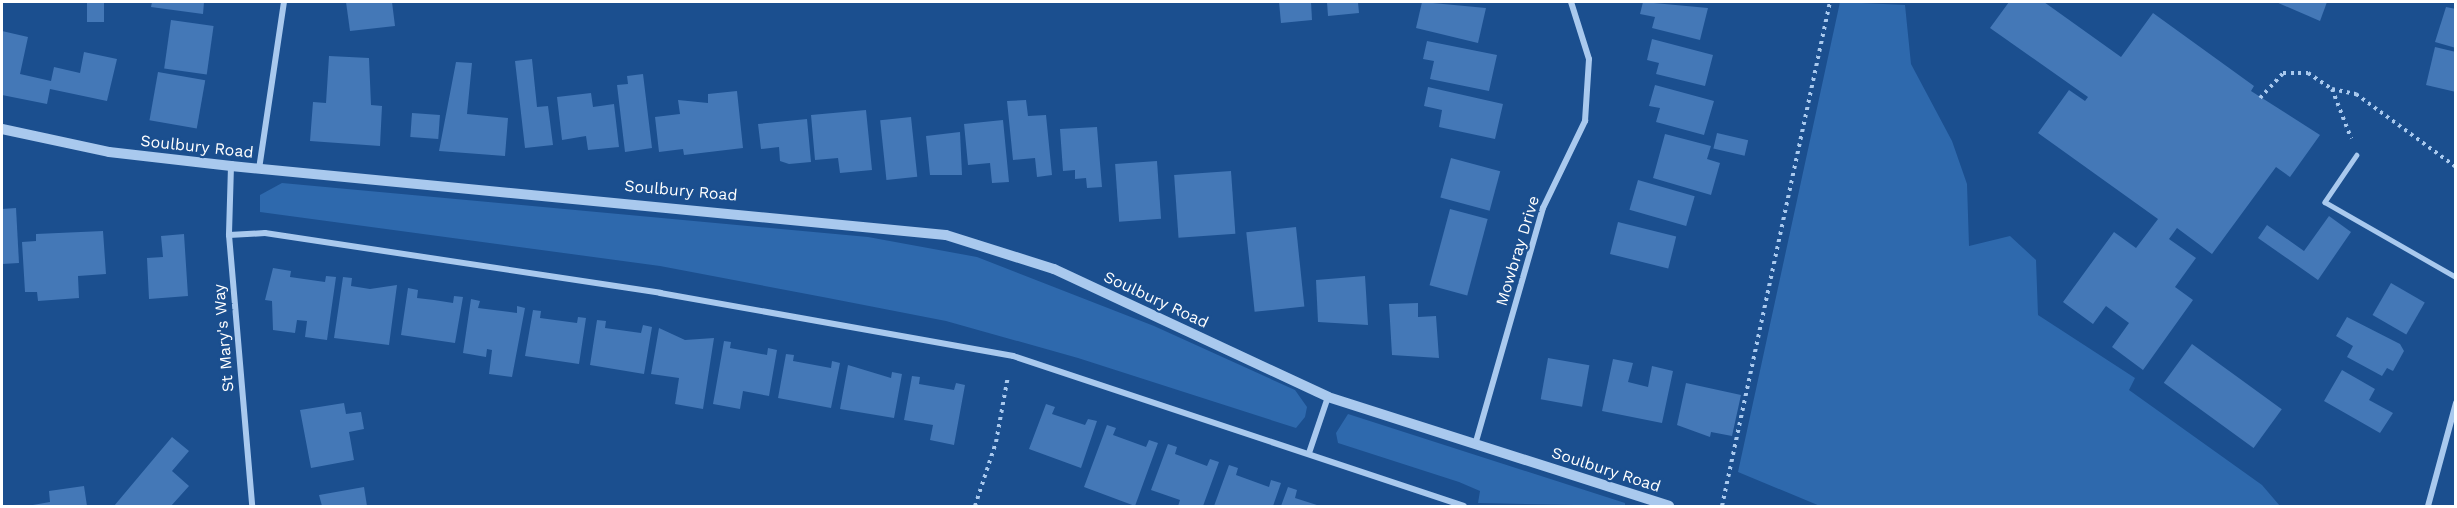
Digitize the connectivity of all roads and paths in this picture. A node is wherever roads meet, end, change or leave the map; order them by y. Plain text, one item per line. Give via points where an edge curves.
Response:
1 (284, 2) edge
2 (1571, 2) edge
3 (1830, 2) edge
4 (2332, 89) junction
5 (2260, 98) dead end
6 (2, 129) edge
7 (2357, 155) joint
8 (231, 166) junction
9 (2456, 166) edge
10 (260, 169) junction
11 (229, 235) junction
12 (2456, 277) edge
13 (1013, 356) junction
14 (1328, 397) junction
15 (2456, 404) edge
16 (1475, 445) junction
17 (1309, 453) junction
18 (252, 507) edge
19 (975, 507) edge
20 (1464, 507) edge
21 (1669, 507) edge
22 (1722, 507) edge
23 (2428, 507) edge

1 - 10 street
2 - 16 street, Mowbray Drive via 1589,59 1585,121 1543,208
3 - 22 path
4 - 5 path via 2296,70 2273,79
4 - 7 path
4 - 9 path via 2356,94
6 - 8 street, Soulbury Road via 109,152
7 - 12 lane via 2325,202
8 - 10 street, Soulbury Road
8 - 11 street, St Mary's Way
10 - 14 street, Soulbury Road via 946,235 1054,268
11 - 13 street via 265,233 660,292
11 - 18 street, St Mary's Way
13 - 17 street
13 - 19 path via 996,442
14 - 16 street, Soulbury Road
14 - 17 street
15 - 23 street
16 - 21 street, Soulbury Road
17 - 20 street

